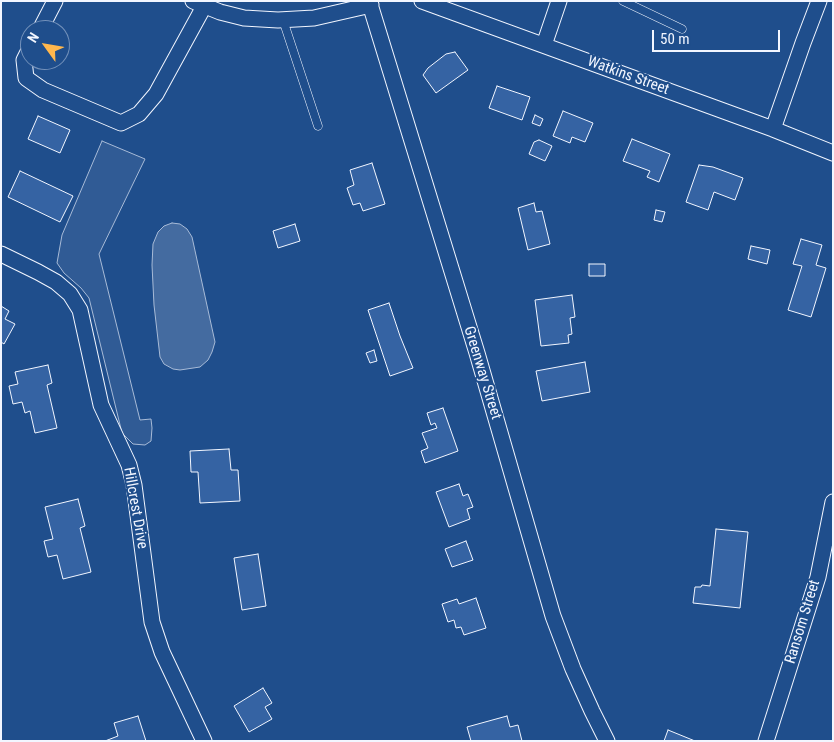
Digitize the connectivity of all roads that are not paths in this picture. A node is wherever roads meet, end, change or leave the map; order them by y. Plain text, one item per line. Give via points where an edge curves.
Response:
1 (55, 1) edge
2 (422, 1) edge
3 (559, 1) edge
4 (623, 1) edge
5 (820, 1) edge
6 (202, 3) edge
7 (370, 3) edge
8 (45, 20) edge
9 (283, 20) junction
10 (682, 29) dead end
11 (544, 45) junction
12 (25, 70) edge
13 (318, 126) dead end
14 (772, 130) junction
15 (833, 153) edge
16 (1, 254) edge
17 (833, 502) edge
18 (825, 577) edge
19 (204, 741) edge
20 (607, 741) edge
21 (766, 741) edge

1 - 8 street
2 - 11 street, Watkins Street
3 - 11 street
4 - 10 lane
5 - 14 street
6 - 9 street via 244,18
6 - 12 street via 156,94 139,114 121,123 43,90 26,78
7 - 9 street via 314,18
7 - 20 street, Greenway Street via 553,616 573,669
9 - 13 lane
11 - 14 street, Watkins Street
14 - 15 street, Watkins Street
16 - 19 street, Hillcrest Drive via 56,282 70,294 80,310 101,405 129,465 134,485 152,622 162,652
17 - 18 street, Ransom Street via 825,537
18 - 21 street, Ransom Street

